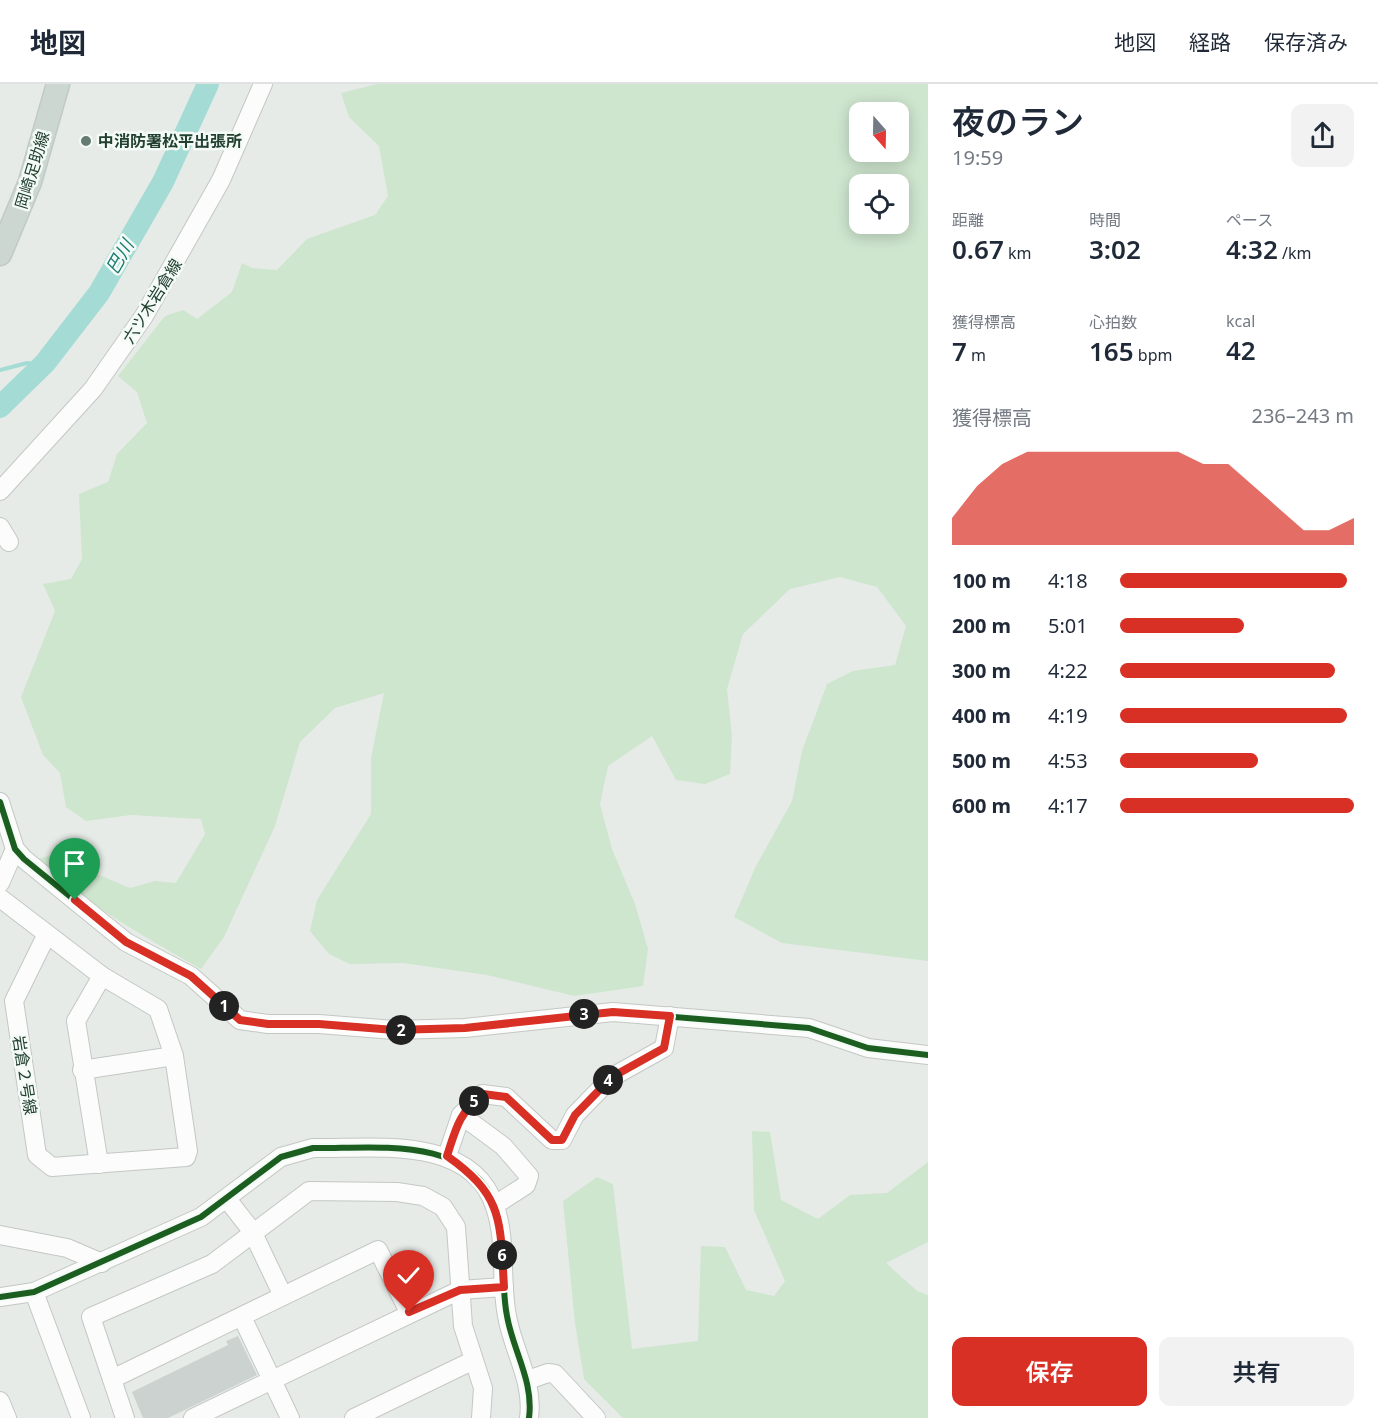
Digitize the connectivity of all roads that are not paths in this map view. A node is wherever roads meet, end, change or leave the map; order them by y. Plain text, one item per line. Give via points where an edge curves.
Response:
1 (58, 84) edge
2 (263, 84) edge
3 (0, 254) edge
4 (0, 491) edge
5 (0, 802) edge
6 (15, 849) junction
7 (0, 883) edge
8 (0, 898) edge
9 (46, 936) junction
10 (102, 976) junction
11 (670, 1016) junction
12 (928, 1055) edge
13 (174, 1056) junction
14 (82, 1070) junction
15 (460, 1115) junction
16 (447, 1156) junction
17 (99, 1164) junction
18 (227, 1199) junction
19 (495, 1206) junction
20 (252, 1232) junction
21 (0, 1235) edge
22 (102, 1263) junction
23 (504, 1287) junction
24 (460, 1290) junction
25 (34, 1292) junction
26 (283, 1296) junction
27 (0, 1297) edge
28 (409, 1312) junction
29 (242, 1317) junction
30 (472, 1361) junction
31 (112, 1379) junction
32 (272, 1379) junction
33 (528, 1380) junction
34 (0, 1401) edge
35 (7, 1418) edge
36 (81, 1418) edge
37 (126, 1418) edge
38 (193, 1418) edge
39 (290, 1418) edge
40 (354, 1418) edge
41 (481, 1418) edge
42 (529, 1418) edge
43 (596, 1418) edge

1 - 3 main road, 岡崎足助線 via 30,182
2 - 4 street, 六ツ木岩倉線 via 221,180 144,316 93,389
5 - 6 street
6 - 7 street
6 - 11 street via 126,942 191,976 240,1020 394,1030 465,1028 613,1012
8 - 9 street
9 - 10 street
9 - 17 street, 岩倉２号線 via 14,1001 37,1155 51,1167
10 - 13 street via 158,1009
10 - 14 street via 76,1021
11 - 12 street via 809,1028 868,1048
11 - 15 street via 664,1048 612,1077 575,1115 562,1140 552,1140 502,1095 483,1094
13 - 14 street
13 - 17 street, 岩倉２号線 via 186,1158
14 - 17 street
15 - 16 street
15 - 19 street via 503,1146 529,1176 526,1185
16 - 18 street via 421,1149 297,1151 281,1157
16 - 19 street via 470,1172
18 - 20 street
18 - 22 street via 201,1216
19 - 23 street
20 - 24 street via 309,1191 423,1196 443,1207 456,1227
20 - 26 street
20 - 31 street via 212,1264 91,1317
21 - 22 street via 67,1248
22 - 25 street
23 - 24 street
23 - 33 street via 507,1316
24 - 28 street
24 - 30 street via 463,1326
25 - 27 street
25 - 36 street
26 - 28 street via 378,1250
26 - 29 street
28 - 32 street
29 - 31 street
29 - 32 street
30 - 40 street
30 - 41 street via 483,1388
31 - 37 street
32 - 38 street
32 - 39 street
33 - 42 street
33 - 43 street via 555,1374
34 - 35 street

